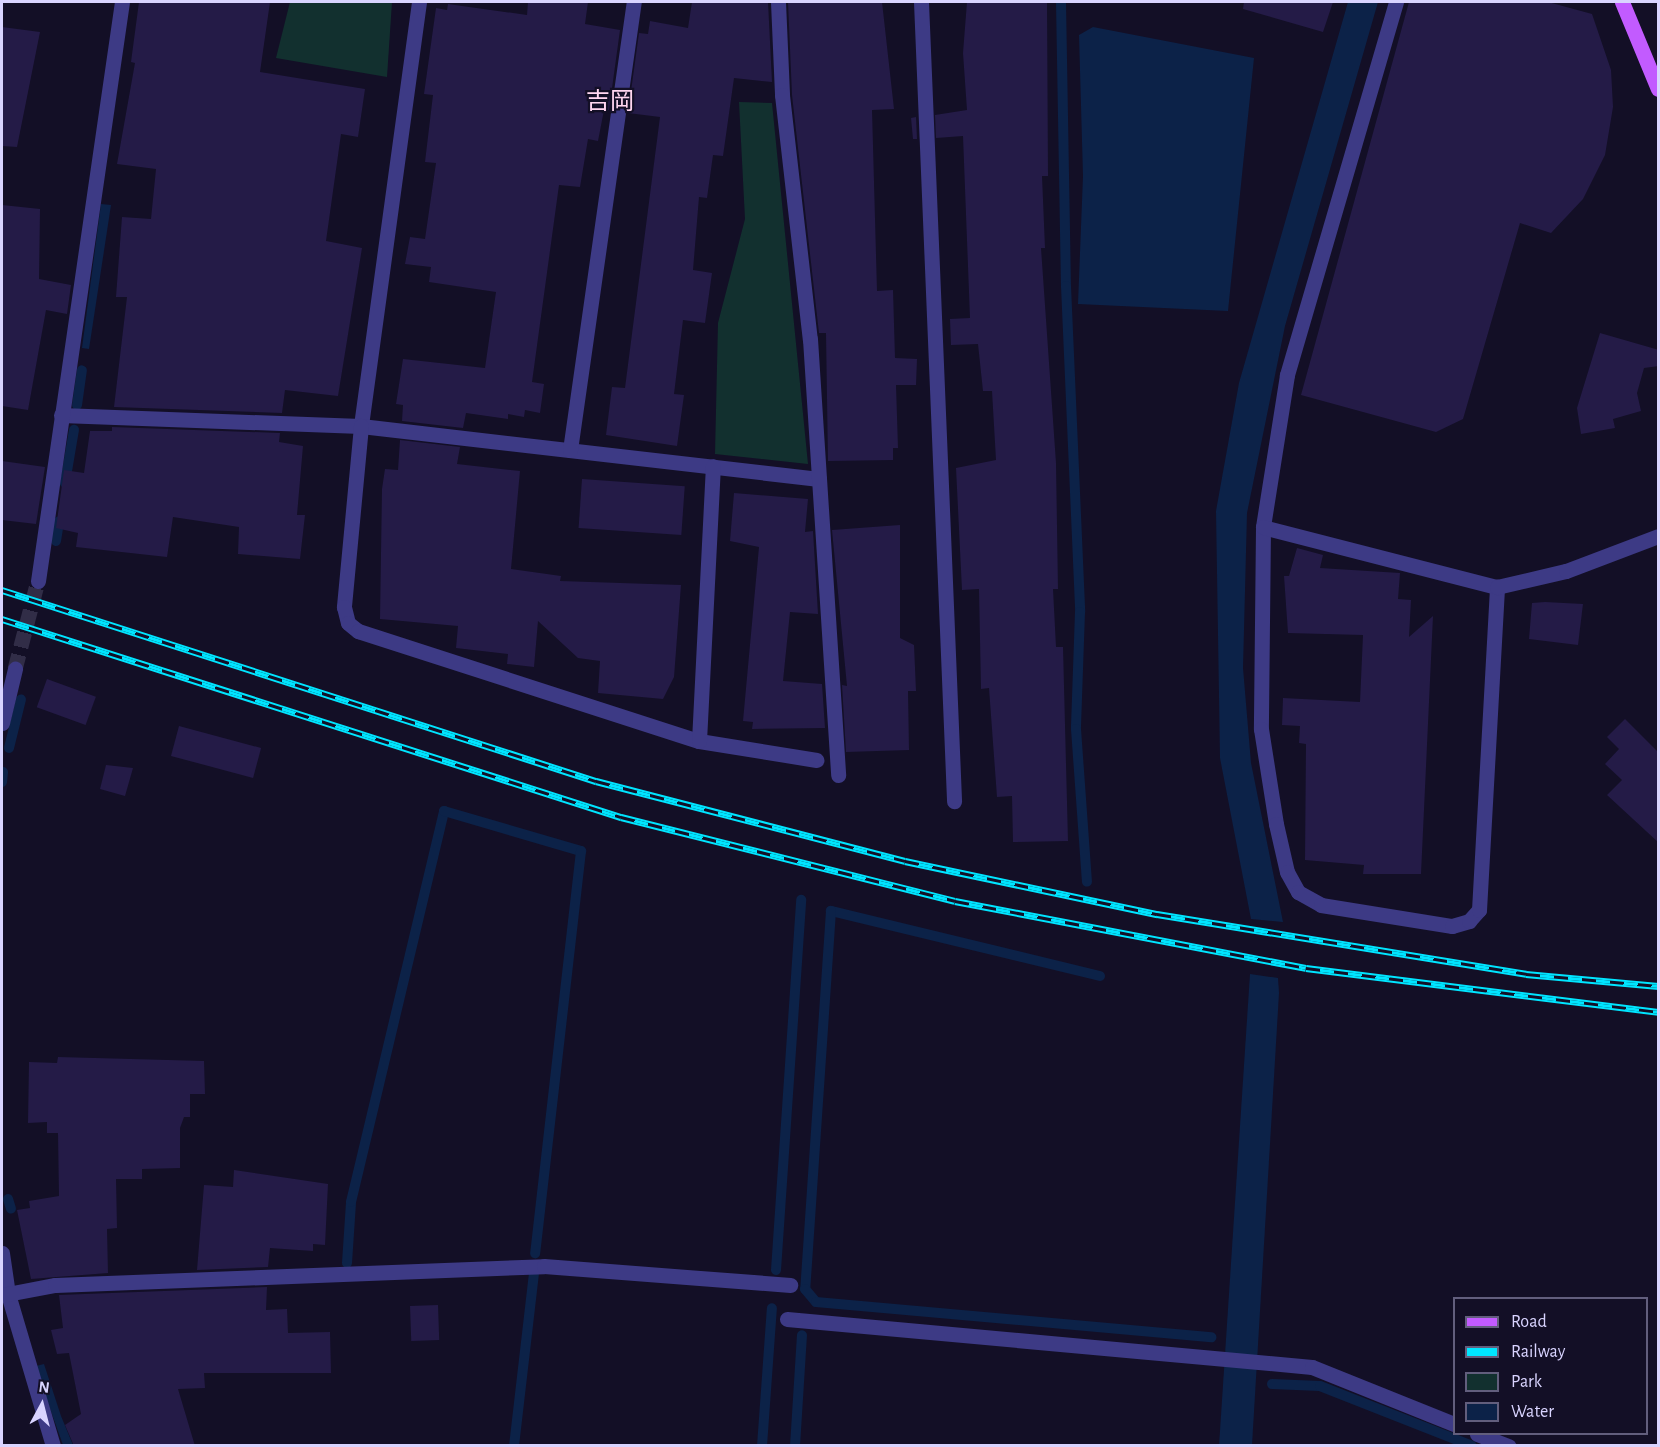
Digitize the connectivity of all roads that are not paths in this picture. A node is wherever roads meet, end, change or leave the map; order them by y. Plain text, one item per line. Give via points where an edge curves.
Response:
1 (122, 2) edge
2 (420, 2) edge
3 (634, 2) edge
4 (778, 2) edge
5 (921, 2) edge
6 (1396, 2) edge
7 (1622, 2) edge
8 (1659, 89) edge
9 (61, 416) junction
10 (361, 426) junction
11 (570, 450) junction
12 (713, 466) junction
13 (819, 479) junction
14 (1263, 527) junction
15 (1659, 536) edge
16 (38, 581) tunnel mouth
17 (1497, 587) junction
18 (15, 669) tunnel mouth
19 (2, 723) edge
20 (699, 741) junction
21 (816, 760) dead end
22 (838, 775) dead end
23 (954, 801) dead end
24 (2, 1253) edge
25 (790, 1285) dead end
26 (5, 1295) edge
27 (787, 1319) dead end
28 (1453, 1423) edge
29 (1480, 1435) edge
30 (53, 1446) edge
31 (1509, 1446) edge

1 - 9 street
2 - 10 street
3 - 11 street
4 - 13 street
5 - 23 street
6 - 14 street via 1287,375
7 - 8 main road
9 - 10 street via 211,422 233,417
9 - 16 street
10 - 11 street
10 - 20 street via 344,607 348,623 370,638
11 - 12 street
12 - 13 street
12 - 20 street
13 - 22 street
14 - 17 street
14 - 17 street via 1261,729 1287,872 1298,892 1321,905 1452,926 1469,921 1479,910
15 - 17 street via 1566,571
18 - 19 street
20 - 21 street
24 - 26 street
25 - 26 street via 544,1266 88,1283
26 - 30 street
27 - 28 street via 1312,1367
29 - 31 street

